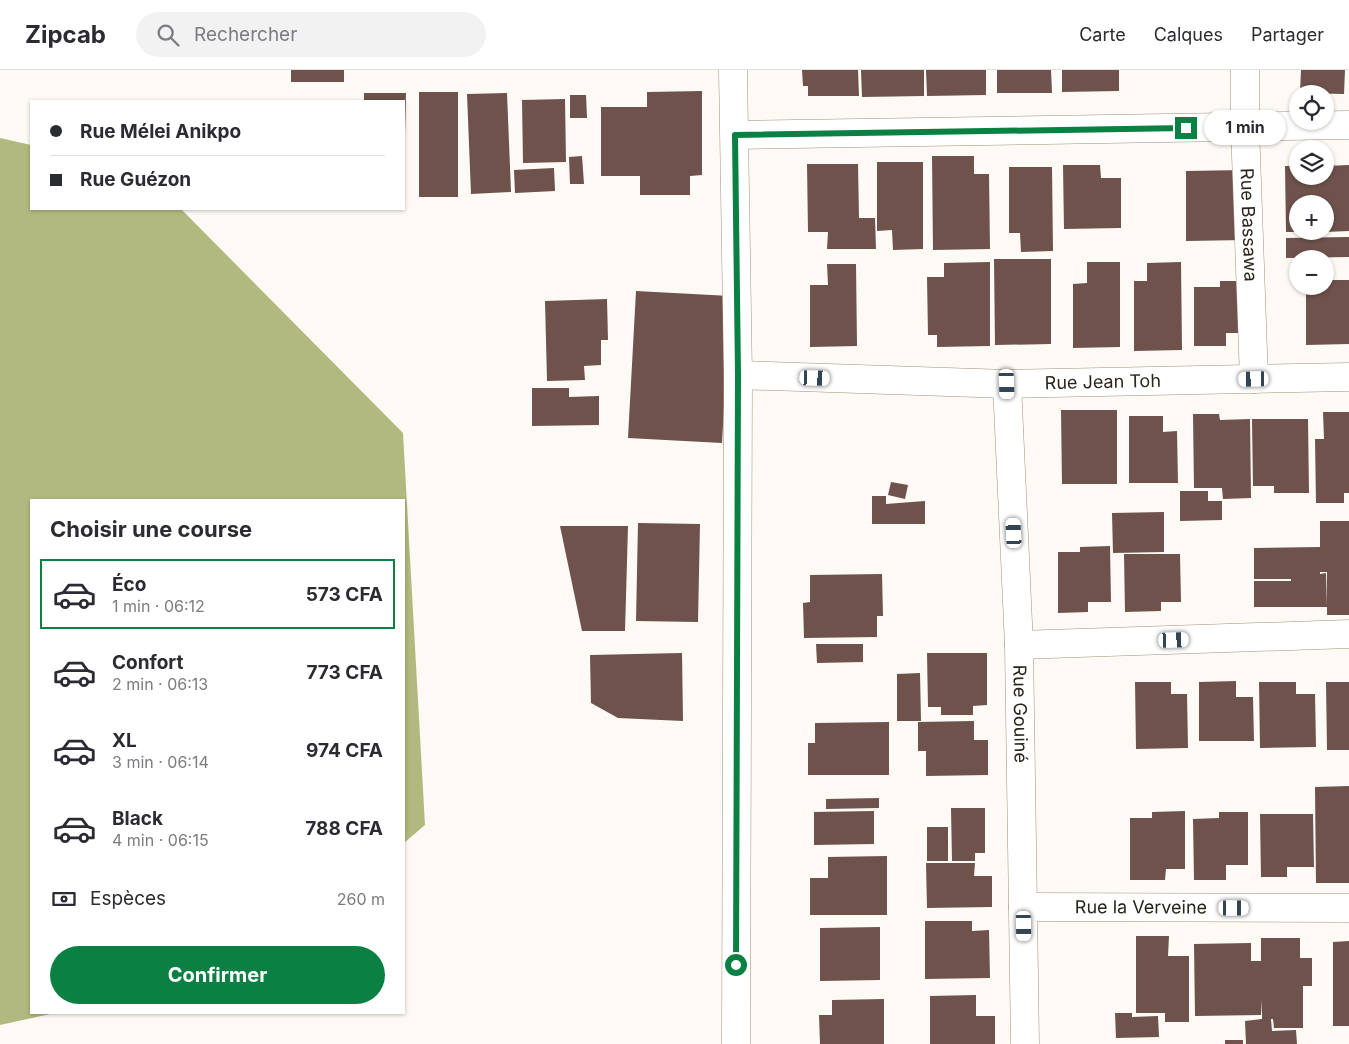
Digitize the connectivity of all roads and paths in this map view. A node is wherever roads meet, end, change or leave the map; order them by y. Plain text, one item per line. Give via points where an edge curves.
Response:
1 (733, 70) edge
2 (1245, 70) edge
3 (1349, 125) edge
4 (1245, 126) junction
5 (735, 135) junction
6 (738, 375) junction
7 (1349, 377) edge
8 (1254, 379) junction
9 (1007, 384) junction
10 (1349, 634) edge
11 (1019, 645) junction
12 (1023, 907) junction
13 (1349, 908) edge
14 (736, 1044) edge
15 (1025, 1044) edge

1 - 5 street
2 - 4 street, Rue Bassawa
3 - 4 street
4 - 5 street
4 - 8 street, Rue Bassawa
5 - 6 street
6 - 9 street, Rue Jean Toh
6 - 14 street
7 - 8 street, Rue Jean Toh
8 - 9 street, Rue Jean Toh
9 - 11 street, Rue Gouiné
10 - 11 street
11 - 12 street, Rue Gouiné
12 - 13 street, Rue la Verveine
12 - 15 street, Rue Gouiné

